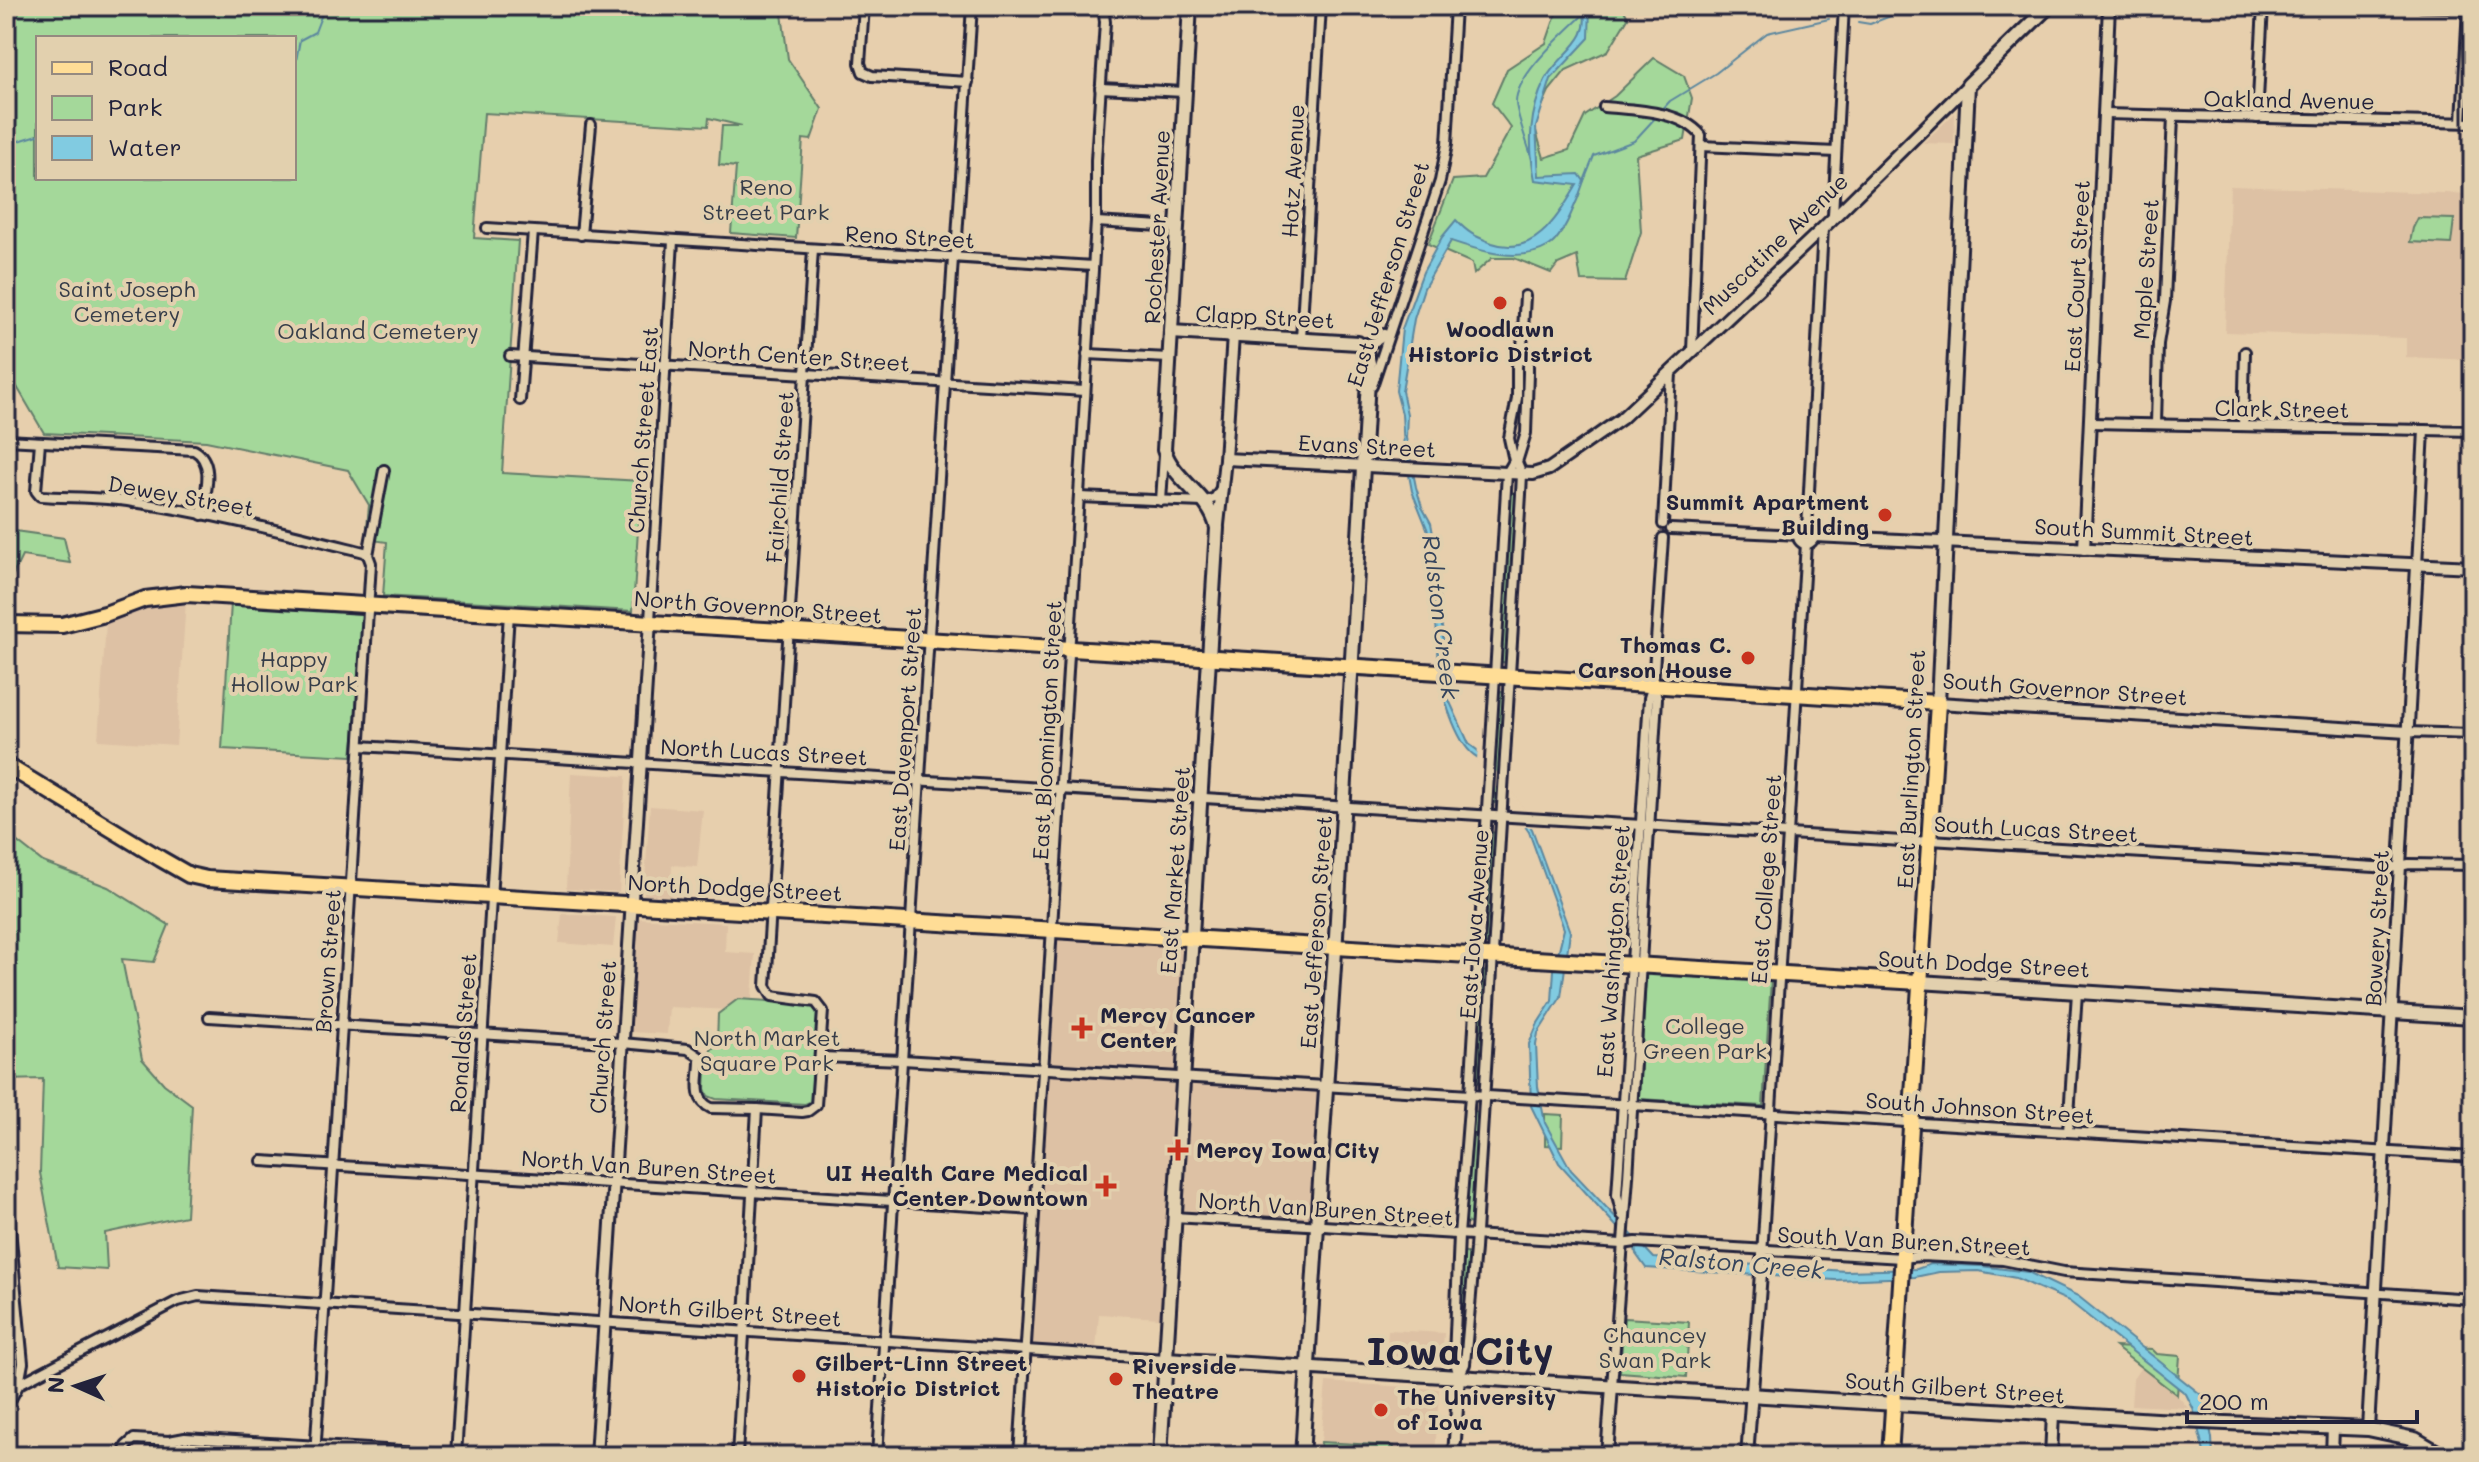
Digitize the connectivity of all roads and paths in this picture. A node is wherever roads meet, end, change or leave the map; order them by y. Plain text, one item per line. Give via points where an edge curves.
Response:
1 (864, 6) edge
2 (972, 6) edge
3 (1103, 6) edge
4 (1190, 6) edge
5 (1321, 6) edge
6 (1455, 6) edge
7 (1844, 6) edge
8 (2049, 6) edge
9 (2109, 6) edge
10 (2263, 6) edge
11 (2421, 6) edge
12 (2470, 7) edge
13 (968, 82) junction
14 (1968, 85) junction
15 (1100, 88) junction
16 (1185, 92) junction
17 (1604, 107) dead end
18 (2105, 114) junction
19 (2173, 116) junction
20 (2257, 118) junction
21 (2462, 122) junction
22 (2473, 123) edge
23 (591, 125) dead end
24 (1701, 146) junction
25 (1836, 152) junction
26 (1833, 215) junction
27 (1096, 222) junction
28 (1177, 227) junction
29 (487, 228) dead end
30 (1823, 228) junction
31 (533, 231) junction
32 (581, 235) junction
33 (673, 241) junction
34 (813, 249) junction
35 (953, 258) junction
36 (1093, 266) junction
37 (1525, 296) dead end
38 (1392, 320) junction
39 (1171, 332) junction
40 (1233, 335) junction
41 (1301, 339) junction
42 (1359, 343) junction
43 (1522, 348) junction
44 (1692, 351) junction
45 (2245, 352) dead end
46 (1087, 354) junction
47 (510, 356) dead end
48 (524, 357) junction
49 (1169, 358) junction
50 (665, 366) junction
51 (1671, 373) junction
52 (805, 374) junction
53 (945, 383) junction
54 (1085, 391) junction
55 (520, 400) dead end
56 (1368, 410) junction
57 (2091, 423) junction
58 (2156, 424) junction
59 (2243, 426) junction
60 (2424, 430) junction
61 (2473, 431) edge
62 (6, 440) edge
63 (40, 442) junction
64 (1164, 450) junction
65 (1225, 459) junction
66 (1364, 466) junction
67 (384, 470) dead end
68 (1507, 473) junction
69 (1522, 474) junction
70 (1223, 478) junction
71 (1079, 497) junction
72 (1161, 501) junction
73 (1205, 502) junction
74 (202, 515) junction
75 (1667, 526) junction
76 (1217, 528) junction
77 (1806, 536) junction
78 (1946, 542) junction
79 (2084, 549) junction
80 (368, 555) junction
81 (2417, 566) junction
82 (2473, 567) edge
83 (368, 605) junction
84 (509, 613) junction
85 (650, 621) junction
86 (6, 624) edge
87 (788, 630) junction
88 (929, 640) junction
89 (1069, 649) junction
90 (1209, 659) junction
91 (1352, 666) junction
92 (1494, 675) junction
93 (1510, 677) junction
94 (1653, 685) junction
95 (1798, 694) junction
96 (1938, 703) junction
97 (2407, 732) junction
98 (2473, 734) edge
99 (360, 746) junction
100 (499, 754) junction
101 (639, 763) junction
102 (6, 765) edge
103 (781, 771) junction
104 (919, 780) junction
105 (1060, 789) junction
106 (1200, 797) junction
107 (1343, 807) junction
108 (1486, 816) junction
109 (1501, 817) junction
110 (1645, 826) junction
111 (1789, 834) junction
112 (1930, 840) junction
113 (2473, 865) edge
114 (2400, 866) junction
115 (351, 886) junction
116 (490, 895) junction
117 (631, 904) junction
118 (771, 911) junction
119 (910, 921) junction
120 (1053, 929) junction
121 (1191, 937) junction
122 (1335, 946) junction
123 (1477, 956) junction
124 (1492, 957) junction
125 (1637, 965) junction
126 (1780, 974) junction
127 (1919, 982) junction
128 (2077, 992) junction
129 (2392, 1011) junction
130 (209, 1017) dead end
131 (2473, 1017) edge
132 (343, 1026) junction
133 (481, 1034) junction
134 (622, 1043) junction
135 (821, 1057) junction
136 (903, 1060) junction
137 (1042, 1069) junction
138 (1183, 1077) junction
139 (1326, 1087) junction
140 (1470, 1095) junction
141 (1484, 1096) junction
142 (1622, 1104) junction
143 (1633, 1105) junction
144 (757, 1109) junction
145 (1771, 1113) junction
146 (1911, 1122) junction
147 (2068, 1132) junction
148 (2384, 1152) junction
149 (2473, 1157) edge
150 (262, 1161) dead end
151 (334, 1166) junction
152 (473, 1174) junction
153 (614, 1183) junction
154 (6, 1188) edge
155 (754, 1191) junction
156 (893, 1200) junction
157 (1034, 1210) junction
158 (1174, 1217) junction
159 (1623, 1220) junction
160 (1317, 1227) junction
161 (1459, 1235) junction
162 (1475, 1236) junction
163 (1624, 1240) junction
164 (1762, 1255) junction
165 (1902, 1262) junction
166 (2376, 1292) junction
167 (2473, 1299) edge
168 (324, 1306) junction
169 (464, 1315) junction
170 (604, 1323) junction
171 (745, 1332) junction
172 (885, 1340) junction
173 (1025, 1349) junction
174 (1166, 1359) junction
175 (1308, 1367) junction
176 (1459, 1376) junction
177 (19, 1384) junction
178 (1612, 1386) junction
179 (1751, 1395) junction
180 (1893, 1403) junction
181 (6, 1408) edge
182 (2053, 1414) junction
183 (2333, 1427) junction
184 (2368, 1429) junction
185 (316, 1452) edge
186 (456, 1455) edge
187 (124, 1456) edge
188 (485, 1456) edge
189 (596, 1456) edge
190 (737, 1456) edge
191 (877, 1456) edge
192 (1019, 1456) edge
193 (1160, 1456) edge
194 (1302, 1456) edge
195 (1454, 1456) edge
196 (1607, 1456) edge
197 (1747, 1456) edge
198 (1890, 1456) edge
199 (2051, 1456) edge
200 (2332, 1456) edge
201 (2444, 1456) edge

1 - 13 street via 860,68 867,75
2 - 13 street, East Davenport Street
3 - 15 street, East Bloomington Street
4 - 16 main road, Rochester Avenue
5 - 41 street, Hotz Avenue
6 - 38 street, East Jefferson Street via 1444,163
7 - 25 street
8 - 14 main road, Muscatine Avenue
9 - 18 street, East Court Street
10 - 20 street
11 - 12 street
12 - 21 street
13 - 35 street, East Davenport Street
14 - 26 street, Muscatine Avenue
14 - 78 main road, East Burlington Street
15 - 16 street
15 - 27 street, East Bloomington Street
16 - 28 main road, Rochester Avenue
17 - 24 street via 1653,113 1694,127
18 - 19 street, Oakland Avenue
18 - 57 street, East Court Street
19 - 20 street, Oakland Avenue
19 - 58 street, Maple Street
20 - 21 street, Oakland Avenue
21 - 22 street, Oakland Avenue
23 - 32 street
24 - 25 street
24 - 44 street
25 - 26 street
26 - 30 street, Muscatine Avenue
27 - 28 street
27 - 36 street, East Bloomington Street
28 - 39 main road, Rochester Avenue
29 - 31 street, Reno Street
30 - 44 street, Muscatine Avenue
30 - 77 street, East College Street
31 - 32 street, Reno Street
31 - 48 street
32 - 33 street, Reno Street
33 - 34 street, Reno Street
33 - 50 street, Church Street East
34 - 35 street, Reno Street
34 - 52 street, Fairchild Street
35 - 36 street, Reno Street
35 - 53 street, East Davenport Street
36 - 46 street, East Bloomington Street
37 - 43 street
38 - 42 street, Clapp Street via 1379,341
38 - 56 street, East Jefferson Street
39 - 40 main road, Clapp Street
39 - 49 main road, Rochester Avenue
40 - 41 main road, Clapp Street
40 - 65 street, East Market Street
41 - 42 main road, Clapp Street
42 - 56 main road, East Jefferson Street via 1369,363
43 - 68 street, East Iowa Avenue via 1509,438 1514,461
43 - 69 street, East Iowa Avenue via 1528,373 1526,433 1517,462
44 - 51 street, Muscatine Avenue
45 - 59 street
46 - 49 street
46 - 54 street, East Bloomington Street
47 - 48 street, North Center Street
48 - 50 street, North Center Street
48 - 55 street
49 - 64 main road, Rochester Avenue
50 - 52 street, North Center Street
50 - 85 street, Church Street East
51 - 69 street, Muscatine Avenue via 1621,419 1554,466
51 - 75 street
52 - 53 street, North Center Street
52 - 87 street, Fairchild Street
53 - 54 street, North Center Street
53 - 88 street, East Davenport Street
54 - 71 street, East Bloomington Street
56 - 66 main road, East Jefferson Street
57 - 58 street, Clark Street
57 - 79 street, East Court Street
58 - 59 street, Clark Street
59 - 60 street, Clark Street
60 - 61 street, Clark Street
60 - 81 street, Bowery Street
62 - 63 street
63 - 74 street, Dewey Street via 40,496 131,501
63 - 74 street via 194,450 208,467
64 - 72 street, Rochester Avenue
64 - 73 main road via 1171,466
65 - 66 street, Evans Street
65 - 70 street, East Market Street
66 - 68 street, Evans Street
66 - 91 main road, East Jefferson Street
67 - 80 street, Brown Street
68 - 69 street, Muscatine Avenue
68 - 92 street, East Iowa Avenue
69 - 93 street, East Iowa Avenue
70 - 73 street via 1215,498
70 - 76 street, East Market Street
71 - 72 street
71 - 89 street, East Bloomington Street
72 - 73 street
73 - 76 main road
74 - 80 street, Dewey Street
75 - 77 street, South Summit Street
75 - 94 street, East Washington Street
76 - 90 main road, East Market Street
77 - 78 street, South Summit Street
77 - 95 street, East College Street
78 - 79 street, South Summit Street
78 - 96 main road, East Burlington Street
79 - 81 street, South Summit Street
80 - 83 street, Brown Street
81 - 82 street, South Summit Street
81 - 97 street, Bowery Street
83 - 84 main road, North Governor Street
83 - 86 main road, North Governor Street via 173,595 62,625
83 - 99 street, Brown Street
84 - 85 main road, North Governor Street
84 - 100 street, Ronalds Street
85 - 87 main road, North Governor Street
85 - 101 street, Church Street
87 - 88 main road, North Governor Street
87 - 103 street, Fairchild Street
88 - 89 main road, North Governor Street
88 - 104 street, East Davenport Street
89 - 90 main road, North Governor Street
89 - 105 street, East Bloomington Street
90 - 91 main road, North Governor Street
90 - 106 main road, East Market Street
91 - 92 main road, North Governor Street
91 - 107 main road, East Jefferson Street
92 - 93 main road, North Governor Street
92 - 108 street, East Iowa Avenue
93 - 94 main road, South Governor Street
93 - 109 street, East Iowa Avenue
94 - 95 main road, South Governor Street
94 - 110 street, East Washington Street
95 - 96 main road, South Governor Street
95 - 111 street, East College Street
96 - 97 street, South Governor Street
96 - 112 main road, East Burlington Street
97 - 98 street, South Governor Street
97 - 114 street, Bowery Street
99 - 100 street, North Lucas Street
99 - 115 street, Brown Street
100 - 101 street, North Lucas Street
100 - 116 street, Ronalds Street
101 - 103 street, North Lucas Street
101 - 117 street, Church Street
102 - 115 main road, North Dodge Street via 189,875
103 - 104 street, North Lucas Street
103 - 118 street, Fairchild Street
104 - 105 street, North Lucas Street
104 - 119 street, East Davenport Street
105 - 106 street, North Lucas Street
105 - 120 street, East Bloomington Street
106 - 107 street, North Lucas Street
106 - 121 main road, East Market Street
107 - 108 street, North Lucas Street
107 - 122 main road, East Jefferson Street
108 - 109 street, North Lucas Street
108 - 123 street, East Iowa Avenue
109 - 110 street, South Lucas Street
109 - 124 street, East Iowa Avenue
110 - 111 street, South Lucas Street
110 - 125 street, East Washington Street
111 - 112 street, South Lucas Street
111 - 126 street, East College Street
112 - 114 street, South Lucas Street
112 - 127 main road, East Burlington Street
113 - 114 street, South Lucas Street
114 - 129 street, Bowery Street
115 - 116 main road, North Dodge Street
115 - 132 street, Brown Street
116 - 117 main road, North Dodge Street
116 - 133 street, Ronalds Street
117 - 118 main road, North Dodge Street
117 - 134 street, Church Street
118 - 119 main road, North Dodge Street
118 - 135 street, Fairchild Street via 766,986 778,998 820,1005
119 - 120 main road, North Dodge Street
119 - 136 street, East Davenport Street
120 - 121 main road, North Dodge Street
120 - 137 street, East Bloomington Street
121 - 122 main road, North Dodge Street
121 - 138 main road, East Market Street
122 - 123 main road, North Dodge Street
122 - 139 main road, East Jefferson Street
123 - 124 main road, North Dodge Street
123 - 140 street, East Iowa Avenue
124 - 125 main road, South Dodge Street
124 - 141 street, East Iowa Avenue
125 - 126 main road, South Dodge Street
125 - 142 street, East Washington Street
125 - 143 street, East Washington Street
126 - 127 main road, South Dodge Street
126 - 145 street, East College Street
127 - 128 main road, South Dodge Street
127 - 146 main road, East Burlington Street
128 - 129 main road, South Dodge Street
128 - 147 street
129 - 131 main road, South Dodge Street
129 - 148 street, Bowery Street
130 - 132 street
132 - 133 street
132 - 151 street, Brown Street
133 - 134 street
133 - 152 street, Ronalds Street
134 - 144 street via 693,1050 700,1057 698,1095 705,1105
134 - 153 street, Church Street
135 - 136 street, South Johnson Street
135 - 144 street via 813,1108
136 - 137 street, South Johnson Street
136 - 156 street, East Davenport Street
137 - 138 street, South Johnson Street
137 - 157 street, East Bloomington Street
138 - 139 street, South Johnson Street
138 - 158 main road, East Market Street
139 - 140 street, South Johnson Street
139 - 160 main road, East Jefferson Street
140 - 141 street, South Johnson Street
140 - 161 street, East Iowa Avenue
141 - 142 street, South Johnson Street
141 - 162 street, East Iowa Avenue
142 - 143 street, South Johnson Street
142 - 159 street, East Washington Street via 1617,1195
143 - 145 street, South Johnson Street
143 - 159 street, East Washington Street
144 - 155 street
145 - 146 street, South Johnson Street
145 - 164 street, East College Street
146 - 147 street, South Johnson Street
146 - 165 main road, East Burlington Street
147 - 148 street, South Johnson Street
148 - 149 street, South Johnson Street
148 - 166 street, Bowery Street
150 - 151 street, North Van Buren Street
151 - 152 street, North Van Buren Street
151 - 168 street, Brown Street
152 - 153 street, North Van Buren Street
152 - 169 street, Ronalds Street
153 - 155 street, North Van Buren Street
153 - 170 street, Church Street
154 - 177 street via 23,1363
155 - 156 street, North Van Buren Street
155 - 171 street
156 - 157 street, North Van Buren Street
156 - 172 street, East Davenport Street
157 - 173 street, East Bloomington Street
158 - 160 street, North Van Buren Street
158 - 174 main road, East Market Street
159 - 163 street, East Washington Street
160 - 161 street, North Van Buren Street
160 - 175 main road, East Jefferson Street
161 - 162 street, North Van Buren Street
161 - 176 street, East Iowa Avenue via 1454,1359
162 - 163 street, South Van Buren Street
162 - 176 street, East Iowa Avenue via 1465,1364
163 - 164 street, South Van Buren Street
163 - 178 street, East Washington Street
164 - 165 street, South Van Buren Street
164 - 179 street, East College Street
165 - 166 street, South Van Buren Street via 1921,1256 2003,1260 2064,1272
165 - 180 main road, East Burlington Street
166 - 167 street, South Van Buren Street
166 - 184 street, Bowery Street
168 - 169 street, North Gilbert Street
168 - 177 street, North Gilbert Street via 188,1297
168 - 185 street, Brown Street
169 - 170 street, North Gilbert Street
169 - 186 street, Ronalds Street
170 - 171 street, North Gilbert Street
170 - 189 street, Church Street
171 - 172 street, North Gilbert Street
171 - 190 street
172 - 173 street, North Gilbert Street
172 - 191 street, East Davenport Street
173 - 174 street, North Gilbert Street
173 - 192 street, East Bloomington Street
174 - 175 main road, North Gilbert Street
174 - 193 main road, East Market Street
175 - 176 main road, North Gilbert Street
175 - 194 main road, East Jefferson Street
176 - 178 main road, South Gilbert Street
176 - 195 street, East Iowa Avenue
177 - 181 street
178 - 179 main road, South Gilbert Street
178 - 196 street, East Washington Street
179 - 180 main road, South Gilbert Street
179 - 197 street, East College Street
180 - 182 main road, South Gilbert Street
180 - 198 main road, East Burlington Street
182 - 183 main road, South Gilbert Street
182 - 199 street
183 - 184 main road, South Gilbert Street
183 - 200 street
184 - 201 main road, South Gilbert Street via 2415,1439
185 - 186 street
185 - 187 street via 185,1438 134,1439
186 - 188 street

